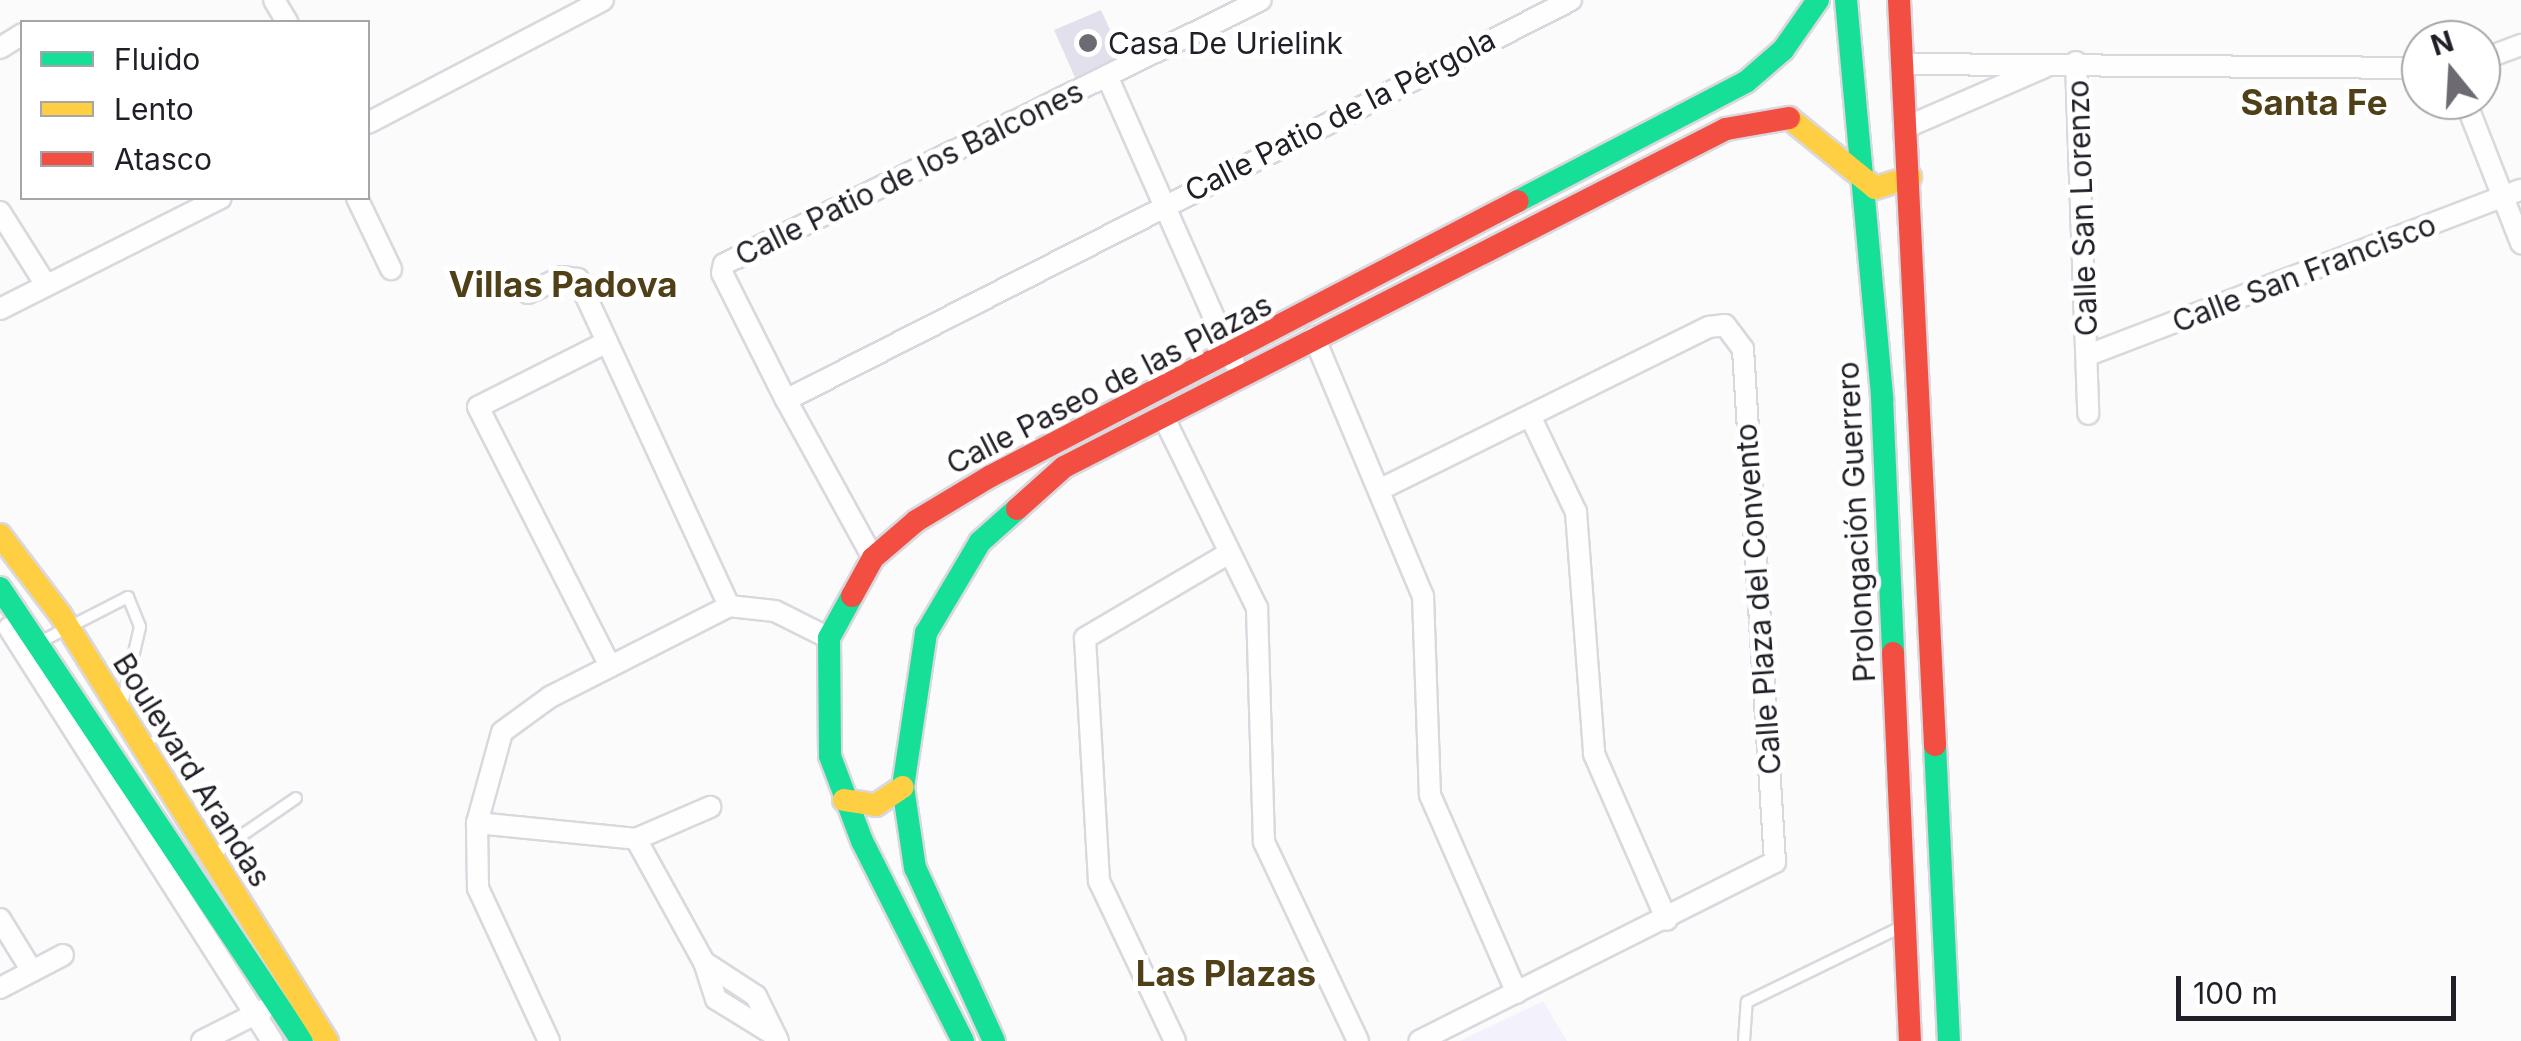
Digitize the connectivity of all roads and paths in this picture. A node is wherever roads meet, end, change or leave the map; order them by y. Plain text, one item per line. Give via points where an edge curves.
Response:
1 (603, 0) edge
2 (1262, 0) edge
3 (1571, 0) edge
4 (1818, 0) edge
5 (1846, 0) edge
6 (1899, 0) edge
7 (2066, 62) junction
8 (1904, 64) junction
9 (2401, 68) edge
10 (1107, 76) junction
11 (2475, 120) edge
12 (370, 123) edge
13 (1909, 126) junction
14 (1862, 177) junction
15 (1910, 178) junction
16 (2511, 194) edge
17 (218, 200) edge
18 (358, 200) edge
19 (1163, 204) junction
20 (0, 212) edge
21 (2521, 243) edge
22 (391, 269) dead end
23 (46, 285) junction
24 (528, 293) dead end
25 (0, 309) edge
26 (1314, 337) junction
27 (606, 342) junction
28 (2088, 354) junction
29 (1236, 365) junction
30 (786, 400) junction
31 (2088, 414) dead end
32 (1163, 416) junction
33 (1530, 418) junction
34 (1925, 474) junction
35 (1884, 476) junction
36 (1382, 488) junction
37 (946, 503) junction
38 (0, 535) edge
39 (980, 542) junction
40 (1226, 556) junction
41 (873, 558) junction
42 (10, 563) edge
43 (0, 588) edge
44 (730, 606) junction
45 (5, 607) edge
46 (67, 628) junction
47 (829, 638) junction
48 (39, 643) junction
49 (610, 666) junction
50 (70, 688) junction
51 (119, 710) junction
52 (71, 725) junction
53 (903, 788) junction
54 (296, 798) dead end
55 (844, 800) junction
56 (710, 807) dead end
57 (477, 823) junction
58 (636, 839) junction
59 (211, 856) junction
60 (192, 871) junction
61 (0, 919) edge
62 (1668, 920) junction
63 (1905, 926) junction
64 (64, 955) dead end
65 (704, 962) junction
66 (32, 972) junction
67 (0, 988) edge
68 (1517, 992) junction
69 (287, 997) junction
70 (254, 1014) junction
71 (298, 1036) edge
72 (777, 1039) edge
73 (202, 1041) edge
74 (549, 1041) edge
75 (963, 1041) edge
76 (994, 1041) edge
77 (1175, 1041) edge
78 (1358, 1041) edge
79 (1419, 1041) edge
80 (1744, 1041) edge
81 (1910, 1041) edge
82 (1949, 1041) edge

1 - 12 street
2 - 10 street, Calle Patio de los Balcones
3 - 19 street, Calle Patio de la Pérgola
4 - 29 street, Calle Paseo de las Plazas via 1783,50 1746,82
5 - 14 street, Prolongación Guerrero
6 - 8 street
7 - 8 street
7 - 9 street
7 - 13 street
7 - 28 street, Calle San Lorenzo
8 - 13 street
10 - 19 street
10 - 30 street, Calle Patio de los Balcones via 722,269
11 - 16 street
13 - 15 street
14 - 15 street via 1882,189
14 - 26 street, Calle Paseo de las Plazas via 1799,121 1752,119
14 - 35 street, Prolongación Guerrero
15 - 34 street
16 - 21 street
16 - 28 street, Calle San Francisco
17 - 23 street
18 - 22 street
19 - 29 street
19 - 30 street, Calle Patio de la Pérgola
20 - 23 street
23 - 25 street
24 - 27 street via 562,277 578,279
26 - 29 street, Calle Paseo de las Plazas
26 - 36 street
27 - 44 street
27 - 49 street via 478,407
28 - 31 street, Calle San Lorenzo
29 - 32 street, Calle Paseo de las Plazas
29 - 37 street, Calle Paseo de las Plazas
30 - 41 street
32 - 39 street, Calle Paseo de las Plazas via 1064,467
32 - 40 street
33 - 36 street, Calle Plaza del Convento
33 - 62 street via 1576,512 1594,754
33 - 62 street, Calle Plaza del Convento via 1709,327 1725,325 1743,349 1775,862
34 - 35 street
34 - 82 street
35 - 63 street, Prolongación Guerrero
36 - 68 street via 1424,596 1430,795
37 - 39 street
37 - 41 street, Calle Paseo de las Plazas
38 - 42 street, Boulevard Arandas
39 - 53 street, Calle Paseo de las Plazas via 926,633
40 - 77 street via 1085,638 1100,881
40 - 78 street via 1257,608 1263,650 1264,842
41 - 47 street, Calle Paseo de las Plazas
42 - 46 street, Boulevard Arandas
43 - 45 street, Boulevard Arandas
44 - 47 street via 774,612
44 - 49 street
45 - 48 street, Boulevard Arandas
45 - 52 street
46 - 48 lane
46 - 51 street, Boulevard Arandas
46 - 51 lane via 119,599 134,604 139,649
47 - 55 street, Calle Paseo de las Plazas via 830,756
48 - 50 street, Boulevard Arandas
49 - 57 street via 510,722 494,750
50 - 52 street
50 - 60 street, Boulevard Arandas
51 - 59 street, Boulevard Arandas
52 - 70 street
53 - 55 street via 876,805
53 - 76 street, Calle Paseo de las Plazas via 914,868
54 - 59 lane
55 - 75 street, Calle Paseo de las Plazas
56 - 58 street
57 - 58 street
57 - 74 street via 478,888
58 - 65 street
59 - 60 lane
59 - 69 street, Boulevard Arandas
60 - 69 street, Boulevard Arandas
61 - 66 street
62 - 68 street, Calle Plaza del Convento
63 - 80 lane via 1747,1002
63 - 81 street, Prolongación Guerrero
64 - 66 street
65 - 72 street via 756,996
65 - 72 street via 711,989 727,1011
66 - 67 street
68 - 79 street, Calle Plaza del Convento
69 - 70 street
69 - 71 street, Boulevard Arandas
70 - 71 street
70 - 73 street

